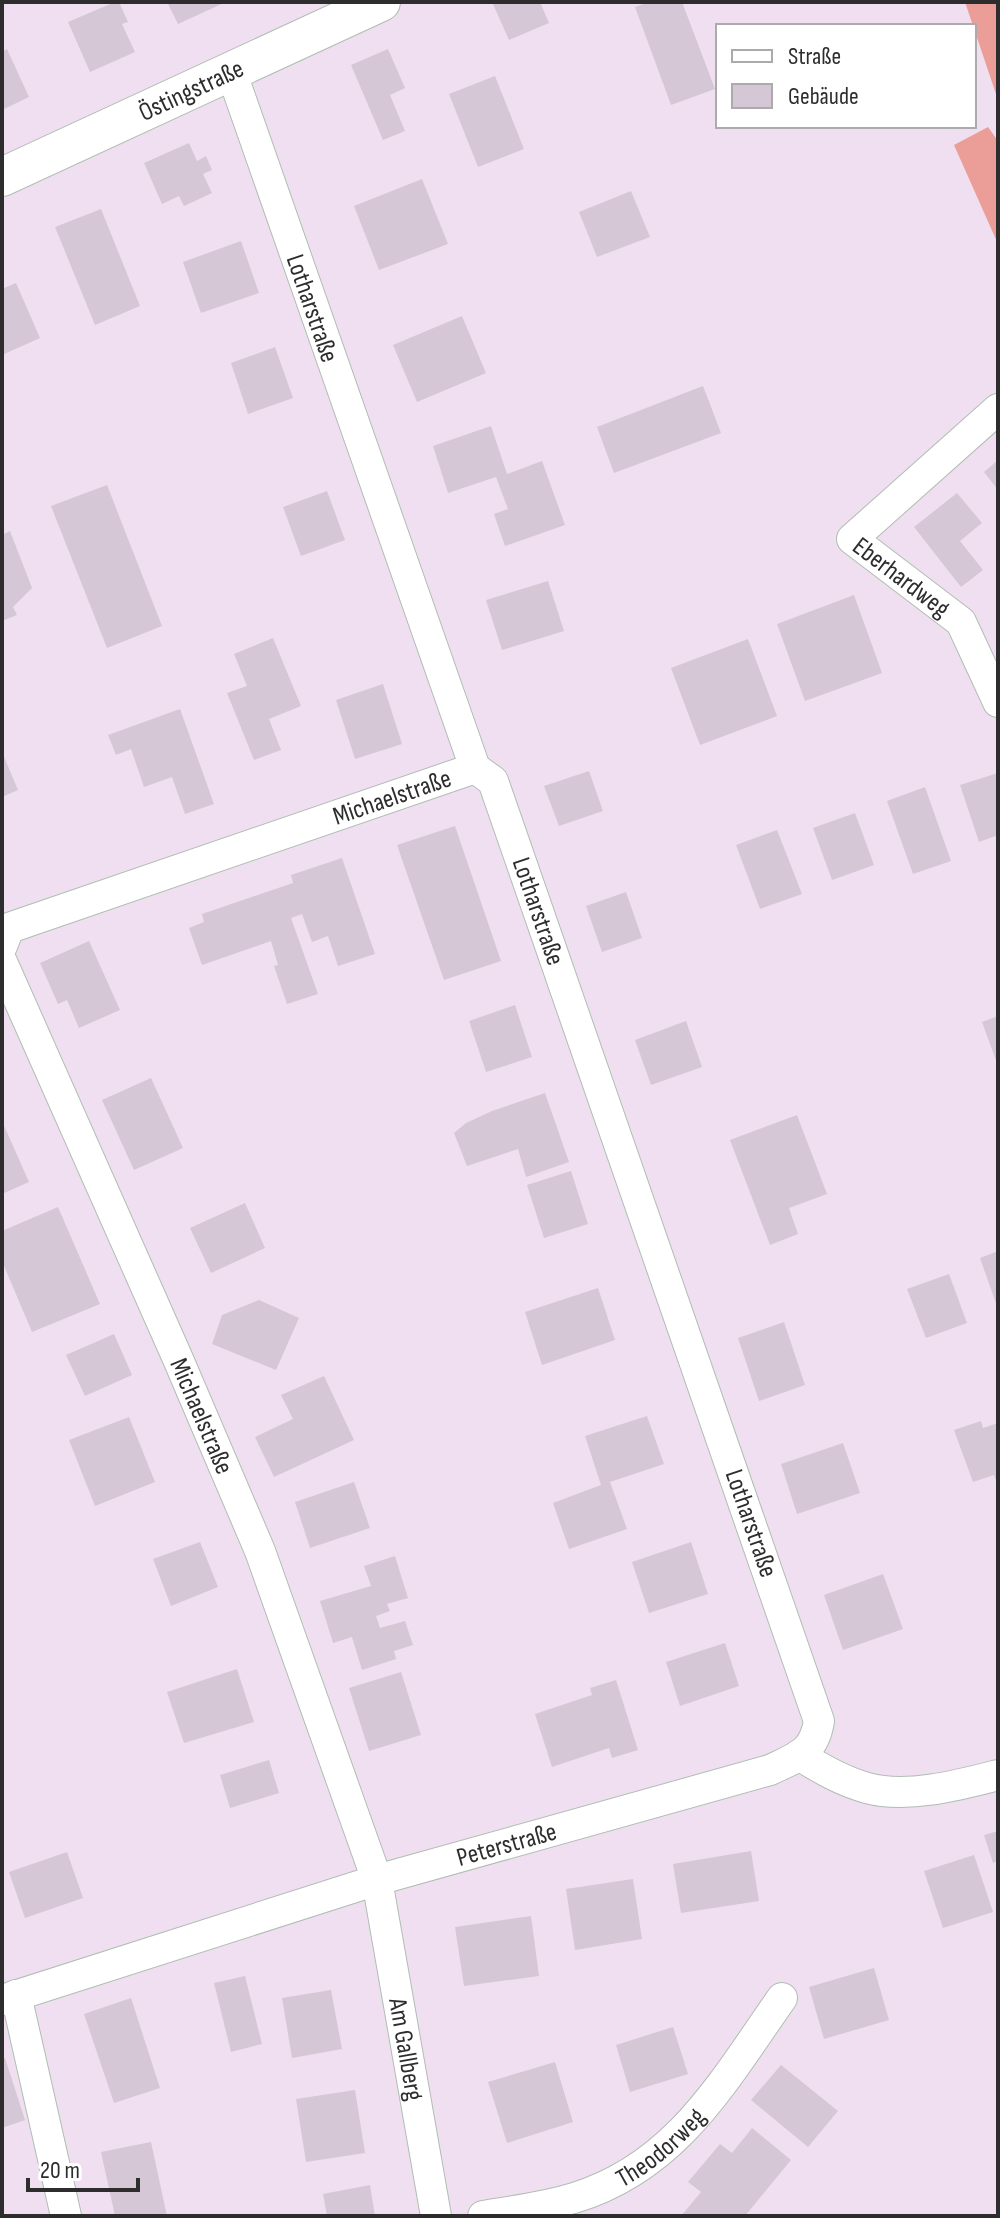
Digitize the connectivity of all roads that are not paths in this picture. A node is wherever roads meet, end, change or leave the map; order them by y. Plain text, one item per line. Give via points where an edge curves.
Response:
1 (381, 2) edge
2 (231, 71) junction
3 (2, 177) edge
4 (998, 409) edge
5 (998, 702) edge
6 (475, 768) junction
7 (4, 935) edge
8 (2, 962) edge
9 (799, 1755) junction
10 (998, 1775) edge
11 (377, 1880) junction
12 (9, 1998) edge
13 (782, 1998) dead end
14 (66, 2216) edge
15 (436, 2216) edge
16 (483, 2216) edge

1 - 2 street, Östingstraße
2 - 3 street, Östingstraße
2 - 6 street, Lotharstraße
4 - 5 street, Eberhardweg via 852,539 961,622
6 - 7 street, Michaelstraße
6 - 9 street, Lotharstraße via 493,781 815,1705 817,1736
8 - 11 street, Michaelstraße via 260,1551
9 - 10 street via 869,1789 937,1788
9 - 11 street, Peterstraße via 770,1770
11 - 12 street, Peterstraße
11 - 15 street, Am Gallberg
12 - 14 street, Peterstraße
13 - 16 street, Theodorweg via 699,2114 657,2155 575,2198

